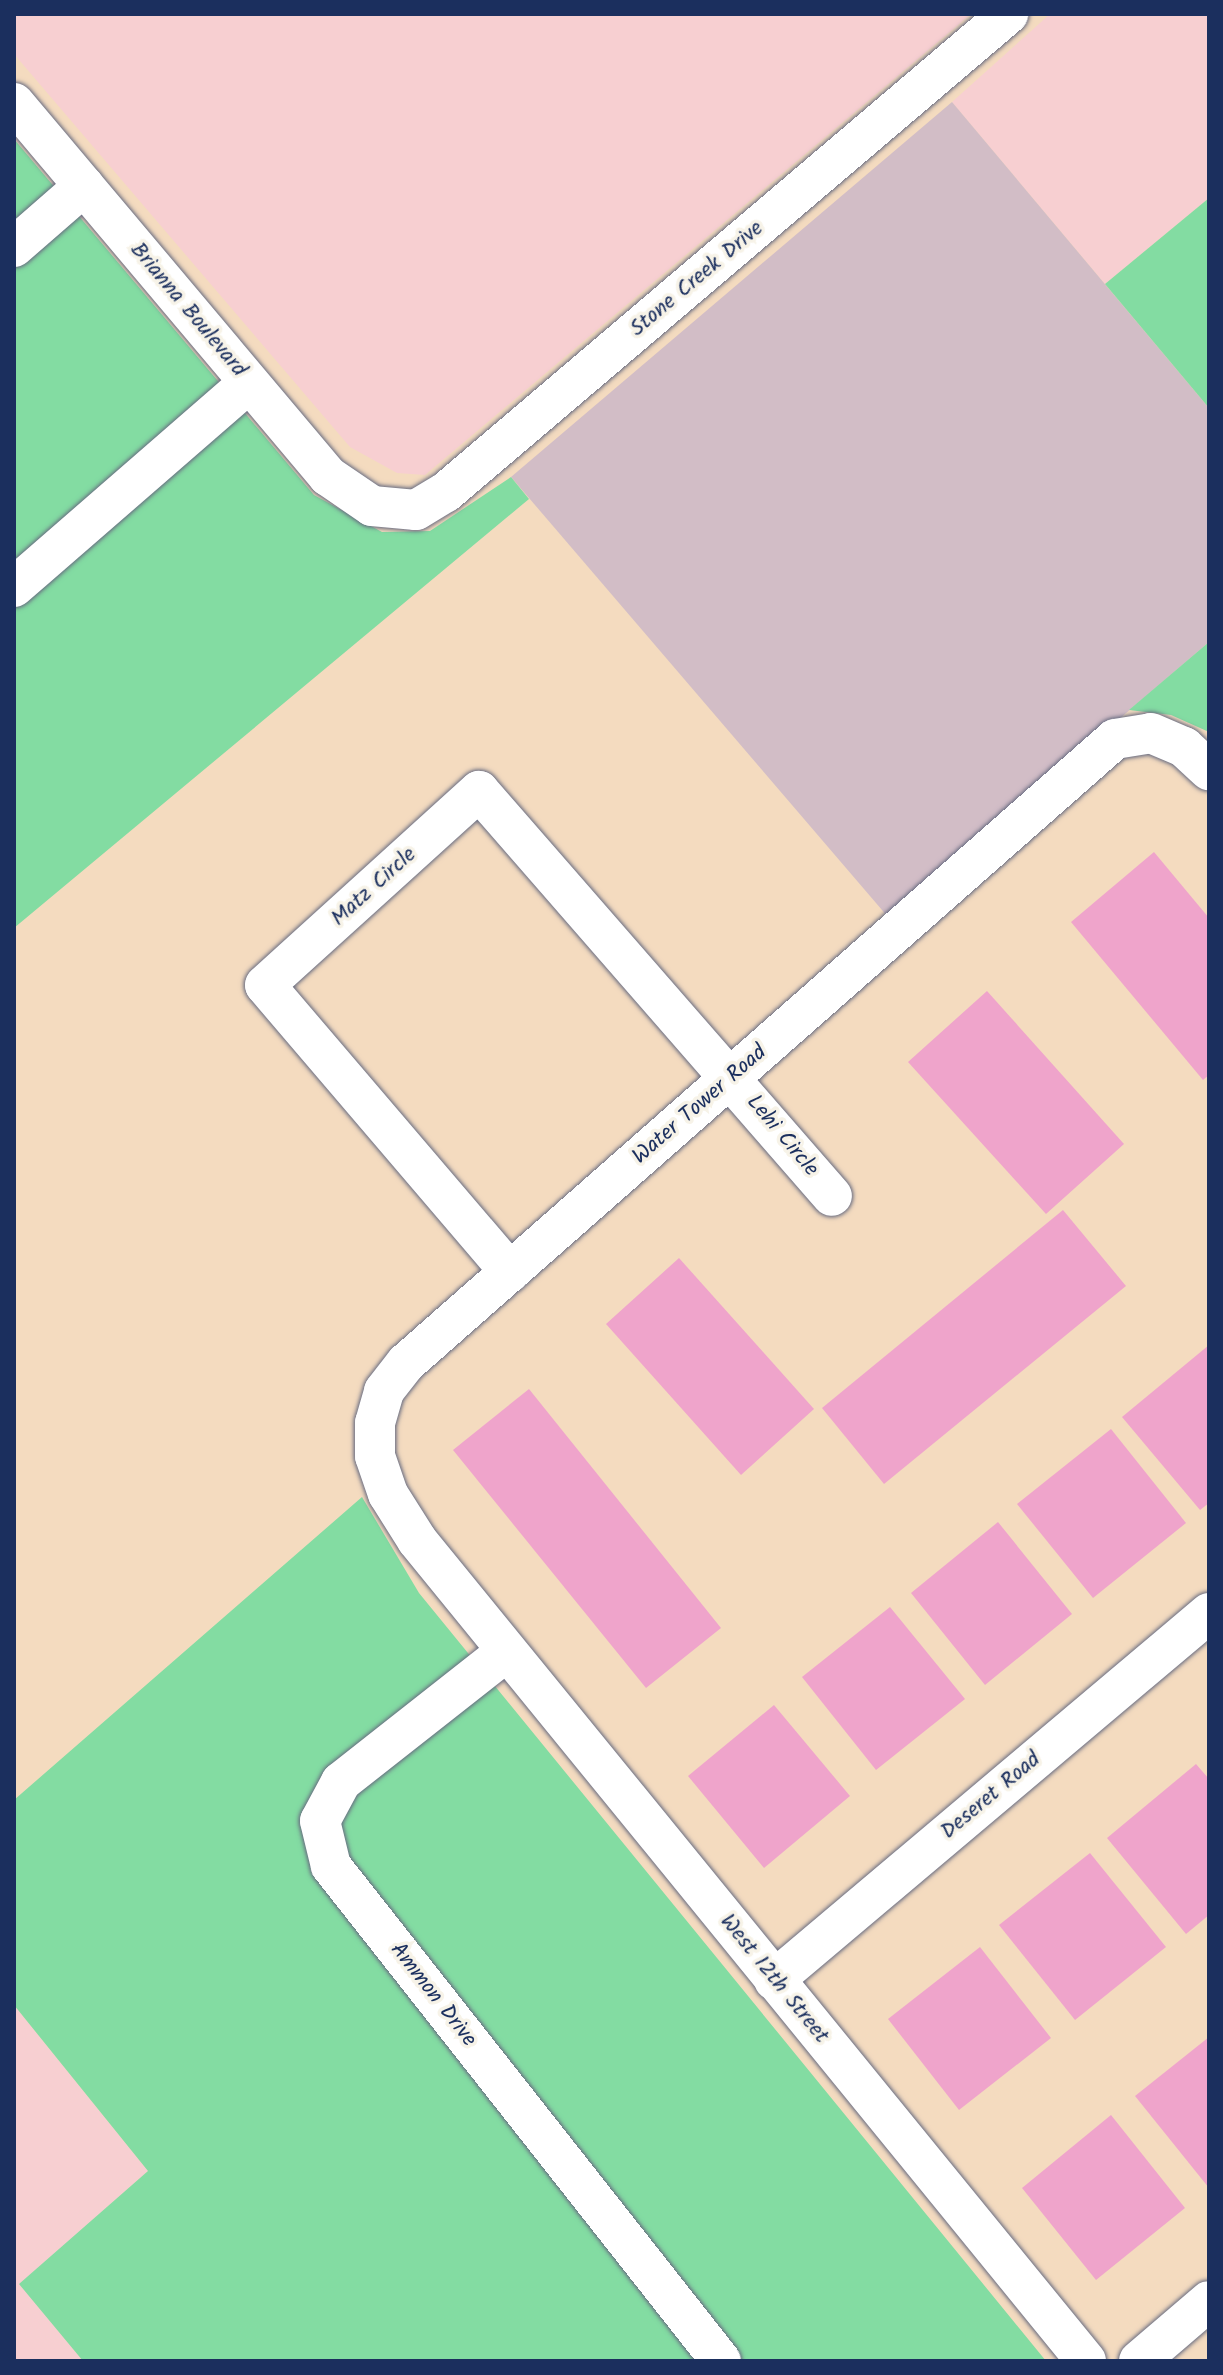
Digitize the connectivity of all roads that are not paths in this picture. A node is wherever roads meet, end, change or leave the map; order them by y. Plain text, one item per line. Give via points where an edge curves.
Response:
1 (1008, 14) edge
2 (14, 103) edge
3 (84, 186) junction
4 (14, 247) edge
5 (249, 383) junction
6 (372, 506) joint
7 (14, 587) edge
8 (1209, 770) edge
9 (731, 1077) junction
10 (832, 1196) dead end
11 (510, 1272) junction
12 (463, 1597) joint
13 (1209, 1613) edge
14 (506, 1652) junction
15 (774, 1980) junction
16 (1209, 2301) edge
17 (721, 2361) edge
18 (1086, 2361) edge
19 (1139, 2361) edge

1 - 6 street, Stone Creek Drive via 446,492 416,510
2 - 3 street, Brianna Boulevard
3 - 4 street
3 - 5 street, Brianna Boulevard
5 - 6 street, Brianna Boulevard via 328,476
5 - 7 street
8 - 9 street, Water Tower Road via 1184,747 1151,733 1115,739
9 - 10 street, Lehi Circle
9 - 11 street, Water Tower Road
9 - 11 street, Matz Circle via 479,791 265,985
11 - 12 street, Water Tower Road via 406,1363 384,1391 375,1423 375,1456 388,1494
12 - 14 street, West 12th Street
13 - 15 street, Deseret Road
14 - 15 street, West 12th Street
14 - 17 street, Ammon Drive via 341,1782 320,1821 331,1866
15 - 18 street, West 12th Street
16 - 19 street

